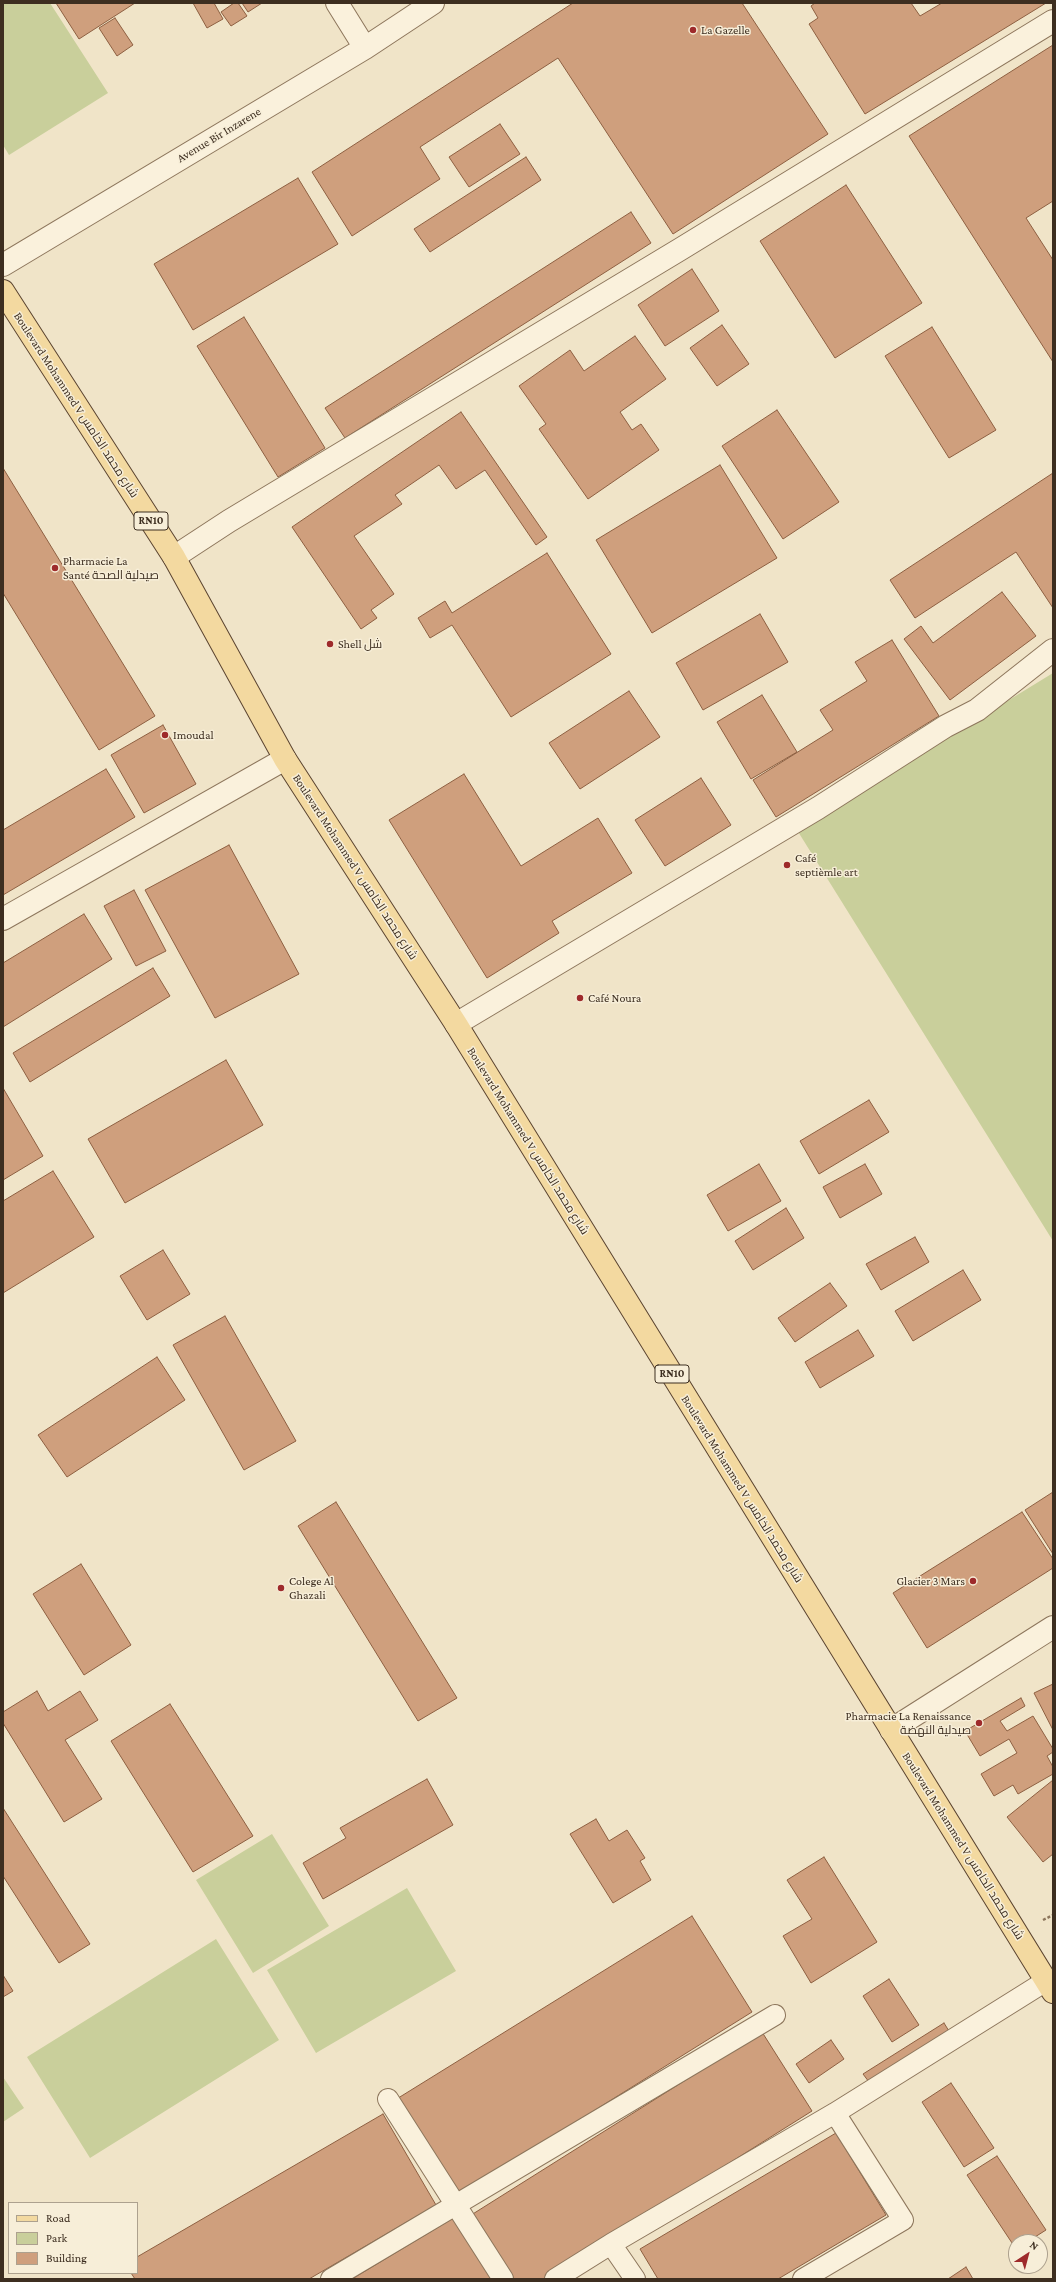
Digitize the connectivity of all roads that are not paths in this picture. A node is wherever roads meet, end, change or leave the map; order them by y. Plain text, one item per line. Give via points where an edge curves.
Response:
1 (337, 3) edge
2 (433, 3) edge
3 (1053, 21) edge
4 (365, 48) junction
5 (3, 266) edge
6 (3, 291) edge
7 (174, 557) junction
8 (1053, 650) edge
9 (285, 758) junction
10 (3, 919) edge
11 (456, 1024) junction
12 (1053, 1627) edge
13 (891, 1730) junction
14 (1050, 1987) edge
15 (775, 2015) dead end
16 (388, 2099) dead end
17 (835, 2113) junction
18 (457, 2205) junction
19 (611, 2244) junction
20 (331, 2279) edge
21 (503, 2279) edge
22 (555, 2279) edge
23 (634, 2279) edge
24 (803, 2279) edge

1 - 4 street
2 - 4 street, Avenue Bir Inzarene
3 - 7 street via 229,521
4 - 5 street, Avenue Bir Inzarene
6 - 7 main road, Boulevard Mohammed V شارع محمد الخامس / RN10
7 - 9 main road, Boulevard Mohammed V شارع محمد الخامس / RN10
8 - 11 street via 977,710 946,726 818,808
9 - 10 street
9 - 11 main road, Boulevard Mohammed V شارع محمد الخامس / RN10
11 - 13 main road, Boulevard Mohammed V شارع محمد الخامس / RN10
12 - 13 street
13 - 14 main road, Boulevard Mohammed V شارع محمد الخامس / RN10
14 - 17 lane
15 - 18 lane
16 - 18 lane
17 - 19 lane
17 - 24 lane via 903,2220
18 - 20 lane
18 - 21 lane
19 - 22 lane
19 - 23 lane

